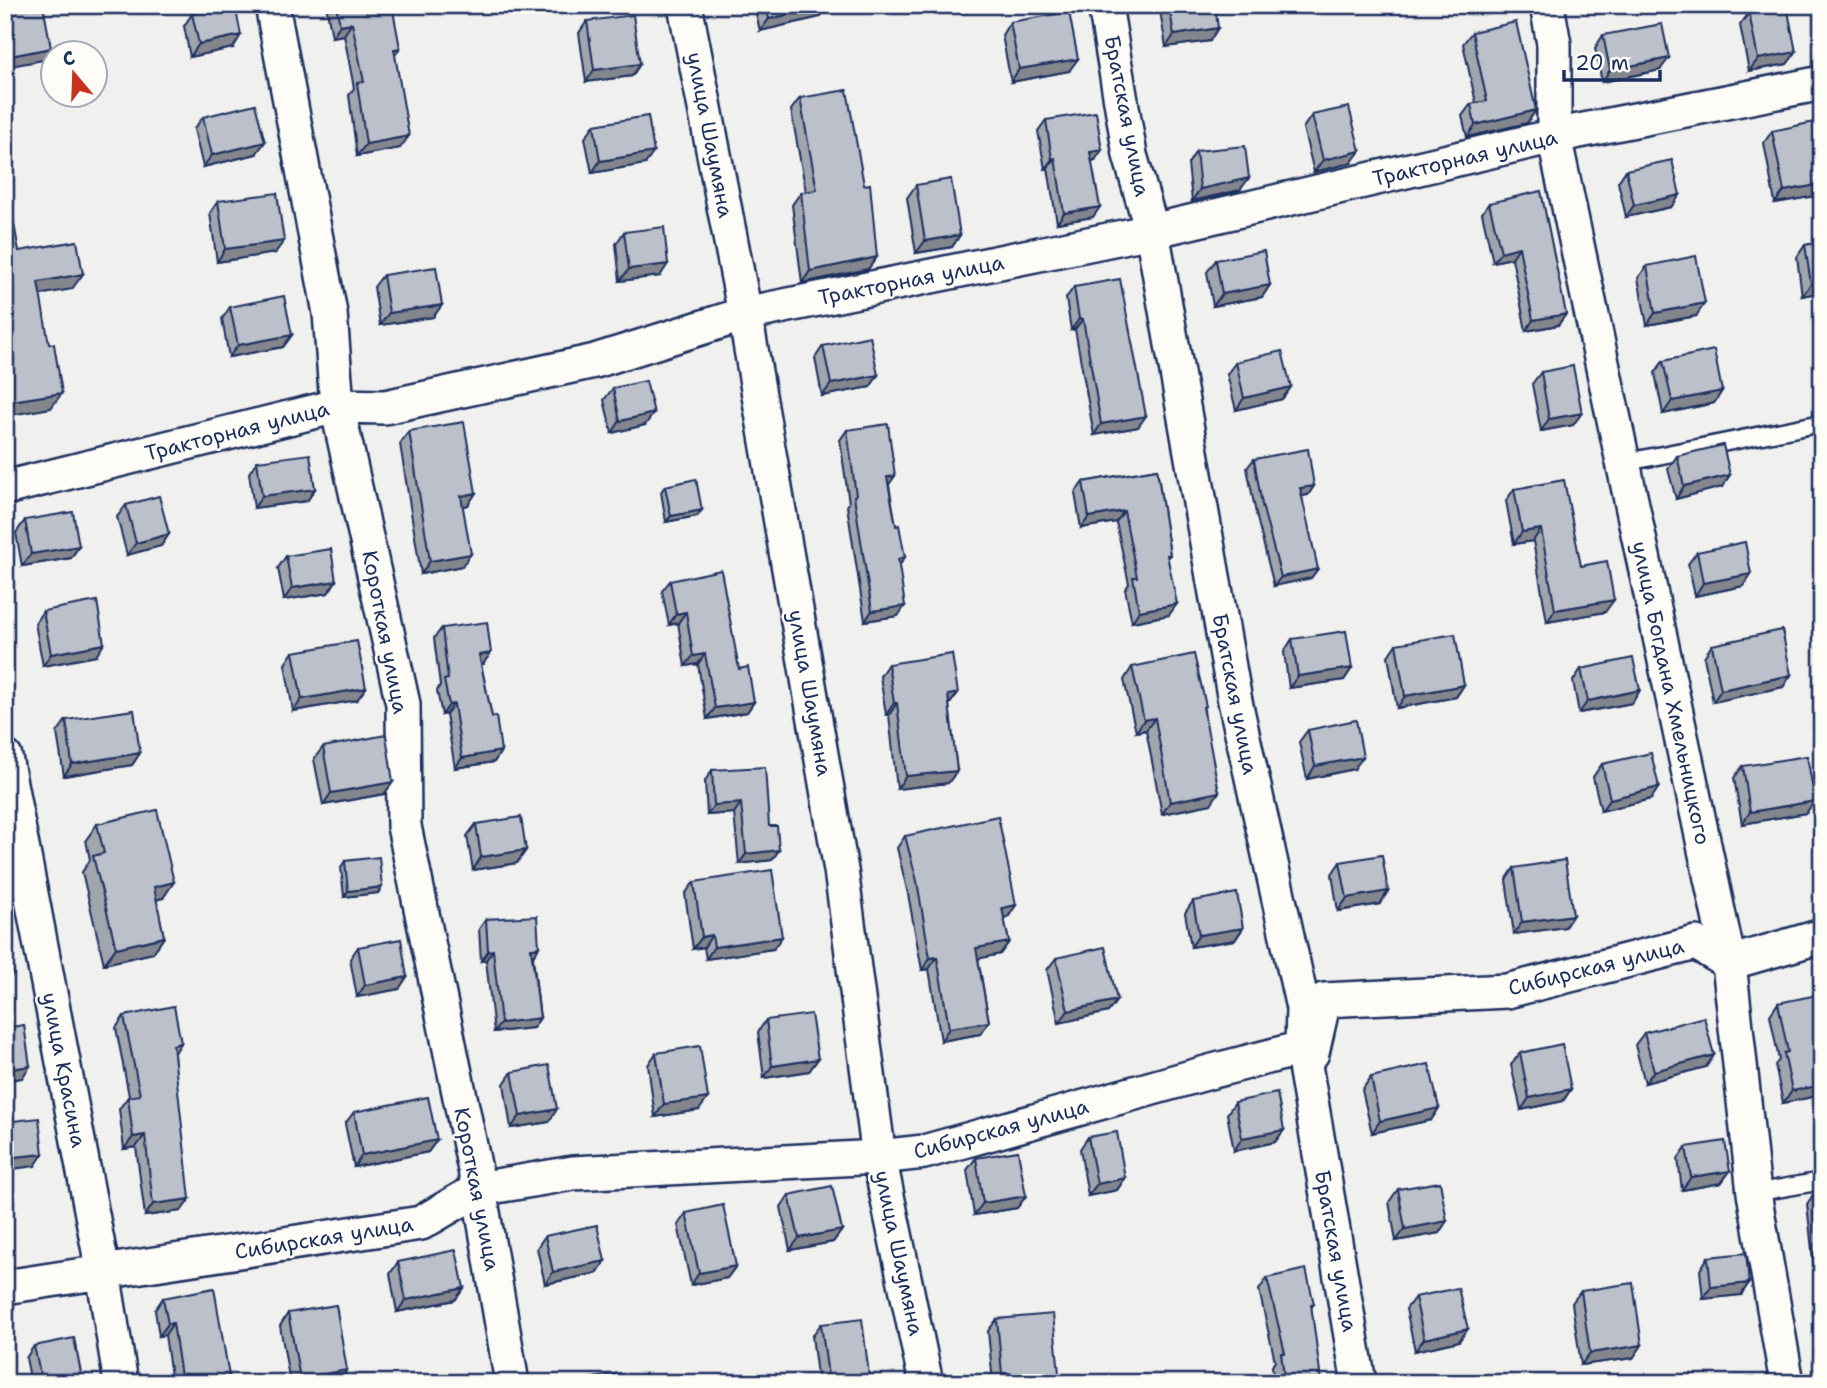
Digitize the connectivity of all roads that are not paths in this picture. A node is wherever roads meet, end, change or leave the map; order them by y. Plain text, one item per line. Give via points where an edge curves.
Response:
1 (272, 5) edge
2 (685, 5) edge
3 (1105, 5) edge
4 (1547, 5) edge
5 (1822, 83) edge
6 (1554, 136) junction
7 (1152, 232) junction
8 (745, 314) junction
9 (337, 406) junction
10 (1822, 423) edge
11 (1622, 463) junction
12 (5, 488) edge
13 (5, 757) edge
14 (1822, 936) edge
15 (1729, 963) junction
16 (1302, 1048) junction
17 (879, 1157) junction
18 (1822, 1181) edge
19 (479, 1189) junction
20 (1754, 1193) junction
21 (103, 1272) junction
22 (5, 1287) edge
23 (121, 1383) edge
24 (512, 1383) edge
25 (926, 1383) edge
26 (1359, 1383) edge
27 (1787, 1383) edge

1 - 9 street, Короткая улица via 330,313
2 - 8 street, улица Шаумяна
3 - 7 street, Братская улица via 1130,155
4 - 6 street, улица Богдана Хмельницкого via 1554,44
5 - 6 street, Тракторная улица
6 - 7 street, Тракторная улица
6 - 11 street, улица Богдана Хмельницкого
7 - 8 street, Тракторная улица
7 - 16 street, Братская улица via 1235,701 1303,1008
8 - 9 street, Тракторная улица via 595,362 385,407
8 - 17 street, улица Шаумяна via 841,870
9 - 12 street, Тракторная улица
9 - 19 street, Короткая улица via 402,704 404,826
10 - 11 lane
11 - 15 street, улица Богдана Хмельницкого
13 - 21 street, улица Красина
14 - 15 street
15 - 16 street, Сибирская улица via 1696,943 1507,991 1324,1000 1312,1053
15 - 20 street, улица Богдана Хмельницкого
16 - 17 street, Сибирская улица via 924,1152
16 - 26 street, Братская улица
17 - 19 street, Сибирская улица via 573,1173
17 - 25 street, улица Шаумяна
18 - 20 lane
19 - 21 street, Сибирская улица via 421,1223
19 - 24 street, Короткая улица
20 - 27 street, улица Богдана Хмельницкого
21 - 22 street, Сибирская улица
21 - 23 street, улица Красина

